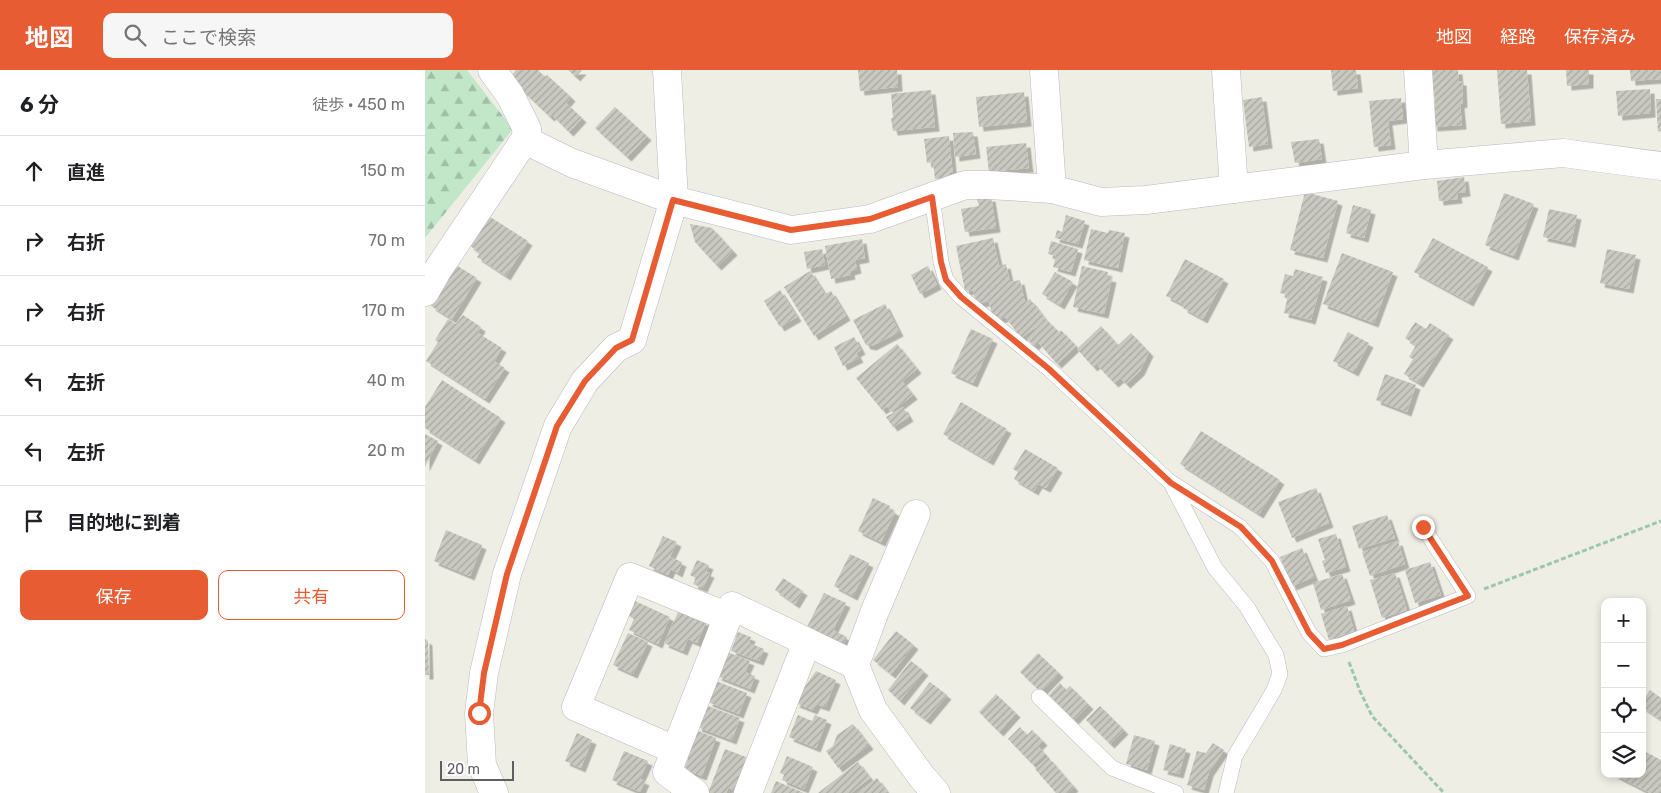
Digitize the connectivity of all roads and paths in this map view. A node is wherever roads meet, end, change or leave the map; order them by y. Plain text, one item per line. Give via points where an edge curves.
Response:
1 (492, 70) edge
2 (667, 70) edge
3 (1044, 70) edge
4 (1226, 70) edge
5 (1417, 70) edge
6 (522, 143) junction
7 (1424, 165) junction
8 (1661, 166) edge
9 (1052, 190) junction
10 (1233, 190) junction
11 (932, 197) junction
12 (673, 200) junction
13 (425, 292) edge
14 (1171, 483) junction
15 (916, 514) dead end
16 (1661, 521) edge
17 (1423, 527) dead end
18 (1468, 596) junction
19 (728, 617) junction
20 (807, 642) junction
21 (1342, 645) junction
22 (855, 665) junction
23 (1039, 697) dead end
24 (675, 750) junction
25 (494, 793) edge
26 (695, 793) edge
27 (748, 793) edge
28 (935, 793) edge
29 (1177, 793) edge
30 (1226, 793) edge
31 (1444, 793) edge

1 - 6 street via 510,95 527,129
2 - 12 street
3 - 9 street
4 - 10 street
5 - 7 street
6 - 12 street
6 - 13 street
7 - 8 street via 1563,153
7 - 10 street
9 - 10 street via 1101,202
9 - 11 street via 965,185
11 - 12 street via 870,219 791,230
11 - 14 lane via 946,280 961,297 1049,369
12 - 25 street via 632,340 616,348 585,381 557,426 507,574 484,673 479,713 482,765
14 - 21 lane via 1241,527 1272,561 1309,633 1324,649
14 - 30 lane via 1215,568 1247,608 1276,655 1280,674 1235,756
15 - 22 street
16 - 18 path
17 - 18 lane
18 - 21 lane
19 - 20 street via 732,606
19 - 24 street
19 - 24 street via 630,577 576,707
20 - 22 street
20 - 27 street
21 - 31 path via 1372,716
22 - 28 street via 873,710
23 - 29 lane via 1112,768
24 - 26 street via 667,772

